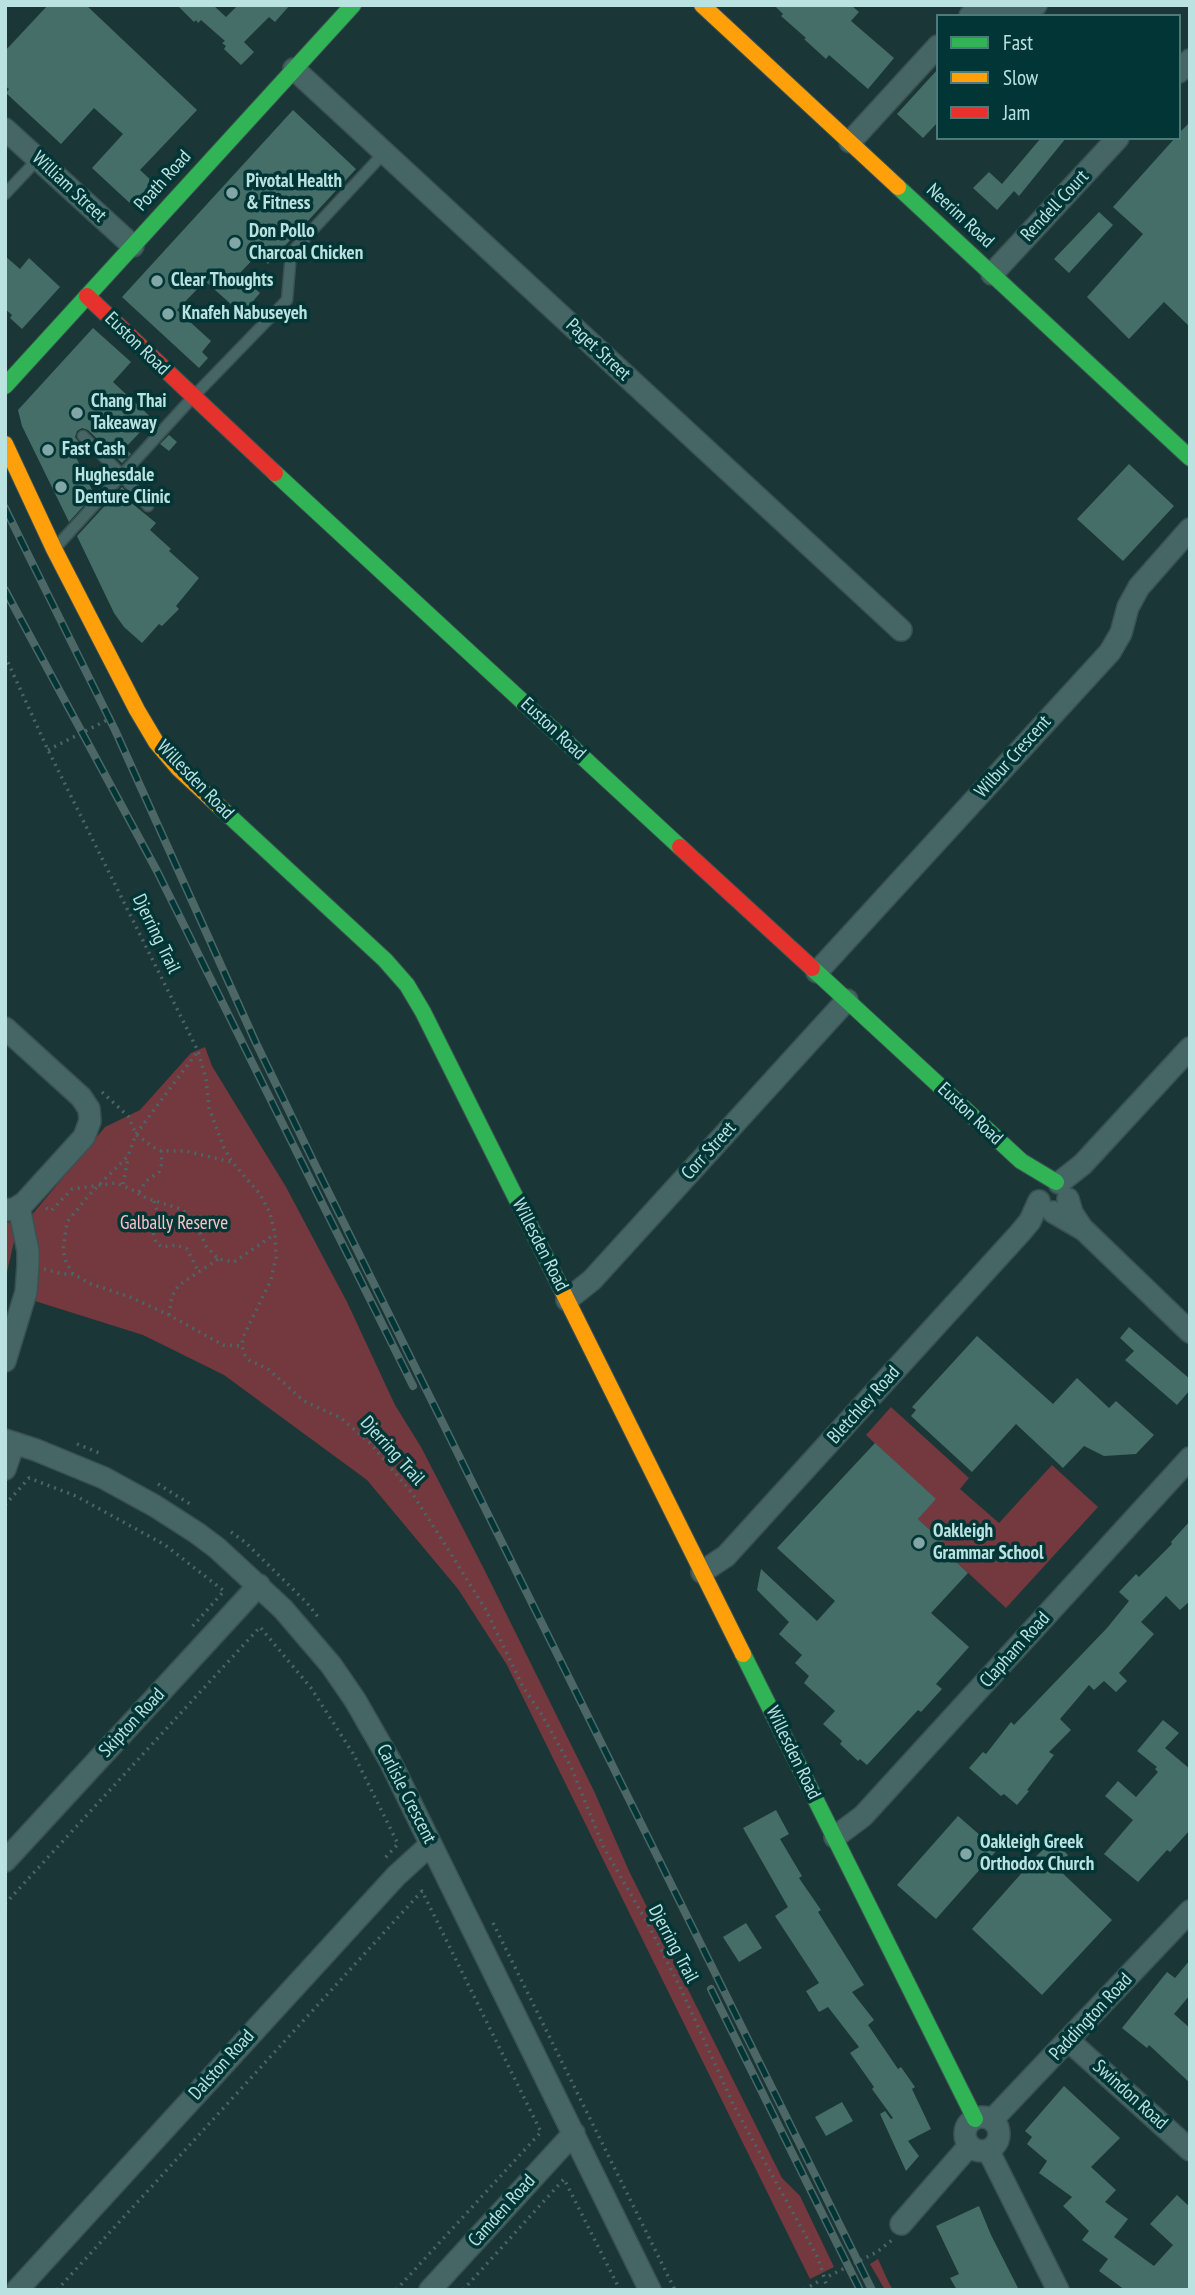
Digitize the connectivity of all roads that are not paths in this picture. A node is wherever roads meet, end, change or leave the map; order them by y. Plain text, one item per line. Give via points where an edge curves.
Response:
1 (353, 5) edge
2 (1036, 5) edge
3 (714, 9) edge
4 (976, 11) edge
5 (936, 48) edge
6 (294, 69) junction
7 (5, 129) edge
8 (1116, 140) edge
9 (850, 142) junction
10 (384, 153) junction
11 (38, 159) junction
12 (5, 194) edge
13 (133, 246) junction
14 (992, 274) junction
15 (87, 296) junction
16 (5, 386) edge
17 (193, 397) junction
18 (83, 436) dead end
19 (5, 443) edge
20 (1190, 458) edge
21 (122, 475) junction
22 (148, 506) dead end
23 (1190, 529) edge
24 (54, 549) junction
25 (901, 630) dead end
26 (817, 972) junction
27 (847, 1000) junction
28 (5, 1028) edge
29 (1190, 1048) edge
30 (1021, 1161) joint
31 (1054, 1198) junction
32 (12, 1208) edge
33 (567, 1300) junction
34 (1190, 1332) edge
35 (5, 1361) edge
36 (10, 1442) edge
37 (1190, 1458) edge
38 (5, 1469) edge
39 (702, 1572) junction
40 (259, 1585) junction
41 (835, 1837) junction
42 (431, 1844) junction
43 (5, 1861) edge
44 (1190, 1911) edge
45 (1069, 2041) junction
46 (983, 2120) junction
47 (574, 2133) junction
48 (979, 2148) junction
49 (1190, 2150) edge
50 (901, 2224) road end
51 (17, 2290) edge
52 (430, 2290) edge
53 (650, 2290) edge
54 (1058, 2290) edge

1 - 6 street, Poath Road
2 - 4 street via 1012,12
3 - 9 street, Neerim Road
5 - 9 street
6 - 10 street, Paget Street
6 - 13 street, Poath Road
7 - 11 street, William Street
8 - 14 street, Rendell Court
9 - 14 street, Neerim Road
10 - 17 lane via 291,253 287,300
10 - 25 street, Paget Street
11 - 12 lane
11 - 13 street, William Street
13 - 15 street, Poath Road
14 - 20 street, Neerim Road
15 - 16 street, Poath Road
15 - 17 street, Euston Road
17 - 21 lane
17 - 26 street, Euston Road
18 - 21 lane
19 - 24 street, Willesden Road
21 - 22 lane
21 - 24 lane
23 - 26 street, Wilbur Crescent via 1139,587 1110,652
24 - 33 street, Willesden Road via 156,741 179,769 407,985
26 - 27 street, Euston Road
27 - 30 street, Euston Road
27 - 33 street, Corr Street via 598,1273
28 - 32 street via 81,1097 90,1121 78,1144
29 - 31 street, Bletchley Road
30 - 31 street, Euston Road
31 - 34 street, Euston Road
31 - 39 street, Bletchley Road via 726,1556
32 - 35 street via 28,1251 28,1265 26,1292
33 - 39 street, Willesden Road
36 - 38 street
36 - 40 street, Carlisle Crescent via 82,1469 155,1506 217,1548
37 - 41 street, Clapham Road via 863,1816
39 - 41 street, Willesden Road
40 - 42 street, Carlisle Crescent via 343,1681
40 - 43 street, Skipton Road
41 - 46 street, Willesden Road
42 - 47 street, Carlisle Crescent
42 - 51 street, Dalston Road via 386,1886
44 - 45 street, Paddington Road
45 - 46 street, Paddington Road
45 - 49 street, Swindon Road
46 - 48 street via 965,2130 966,2140
47 - 52 street, Camden Road
47 - 53 street, Carlisle Crescent
48 - 50 street
48 - 54 street

